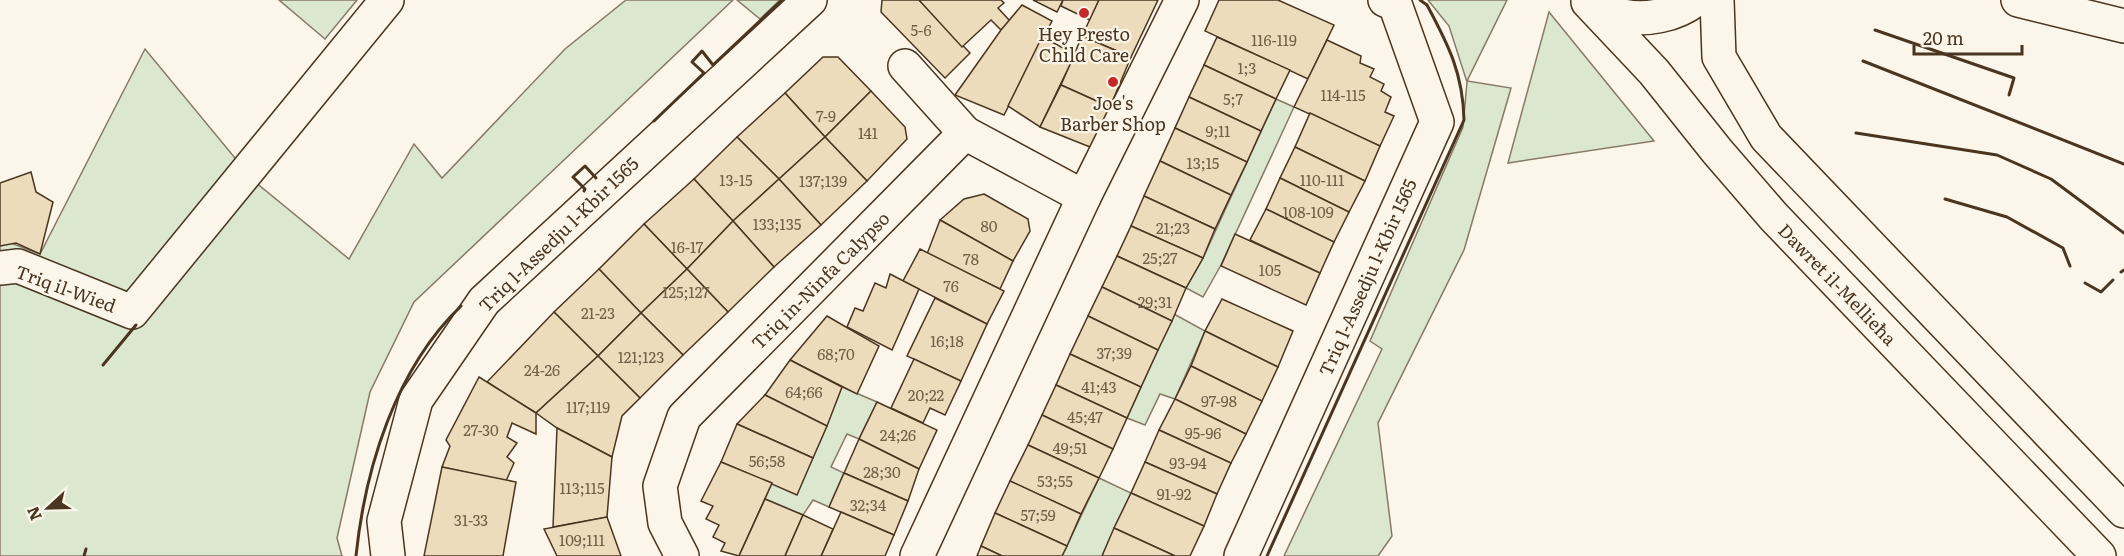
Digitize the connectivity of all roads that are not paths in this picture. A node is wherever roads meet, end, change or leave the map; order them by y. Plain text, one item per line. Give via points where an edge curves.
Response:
1 (387, 0) edge
2 (810, 0) edge
3 (1182, 0) edge
4 (1385, 0) edge
5 (1695, 0) edge
6 (1717, 0) edge
7 (2018, 0) edge
8 (1587, 1) edge
9 (2124, 26) edge
10 (905, 66) dead end
11 (965, 134) junction
12 (1084, 197) junction
13 (0, 268) edge
14 (2124, 511) edge
15 (388, 556) edge
16 (682, 556) edge
17 (917, 556) edge
18 (1241, 556) edge
19 (2099, 556) edge

1 - 13 main road, Triq il-Wied via 132,312 18,266
2 - 15 main road, Triq l-Assedju l-Kbir 1565 via 484,301 416,400 384,521
3 - 12 main road
4 - 18 main road, Triq l-Assedju l-Kbir 1565 via 1395,4 1437,122
5 - 8 main road via 1655,17 1623,16
6 - 14 main road via 1719,57 1766,137
7 - 9 main road
8 - 19 main road, Dawret il-Mellieħa via 1654,72 1774,217
10 - 11 main road
11 - 12 main road
11 - 16 main road, Triq in-Ninfa Calypso via 684,417 660,486 665,523
12 - 17 main road

